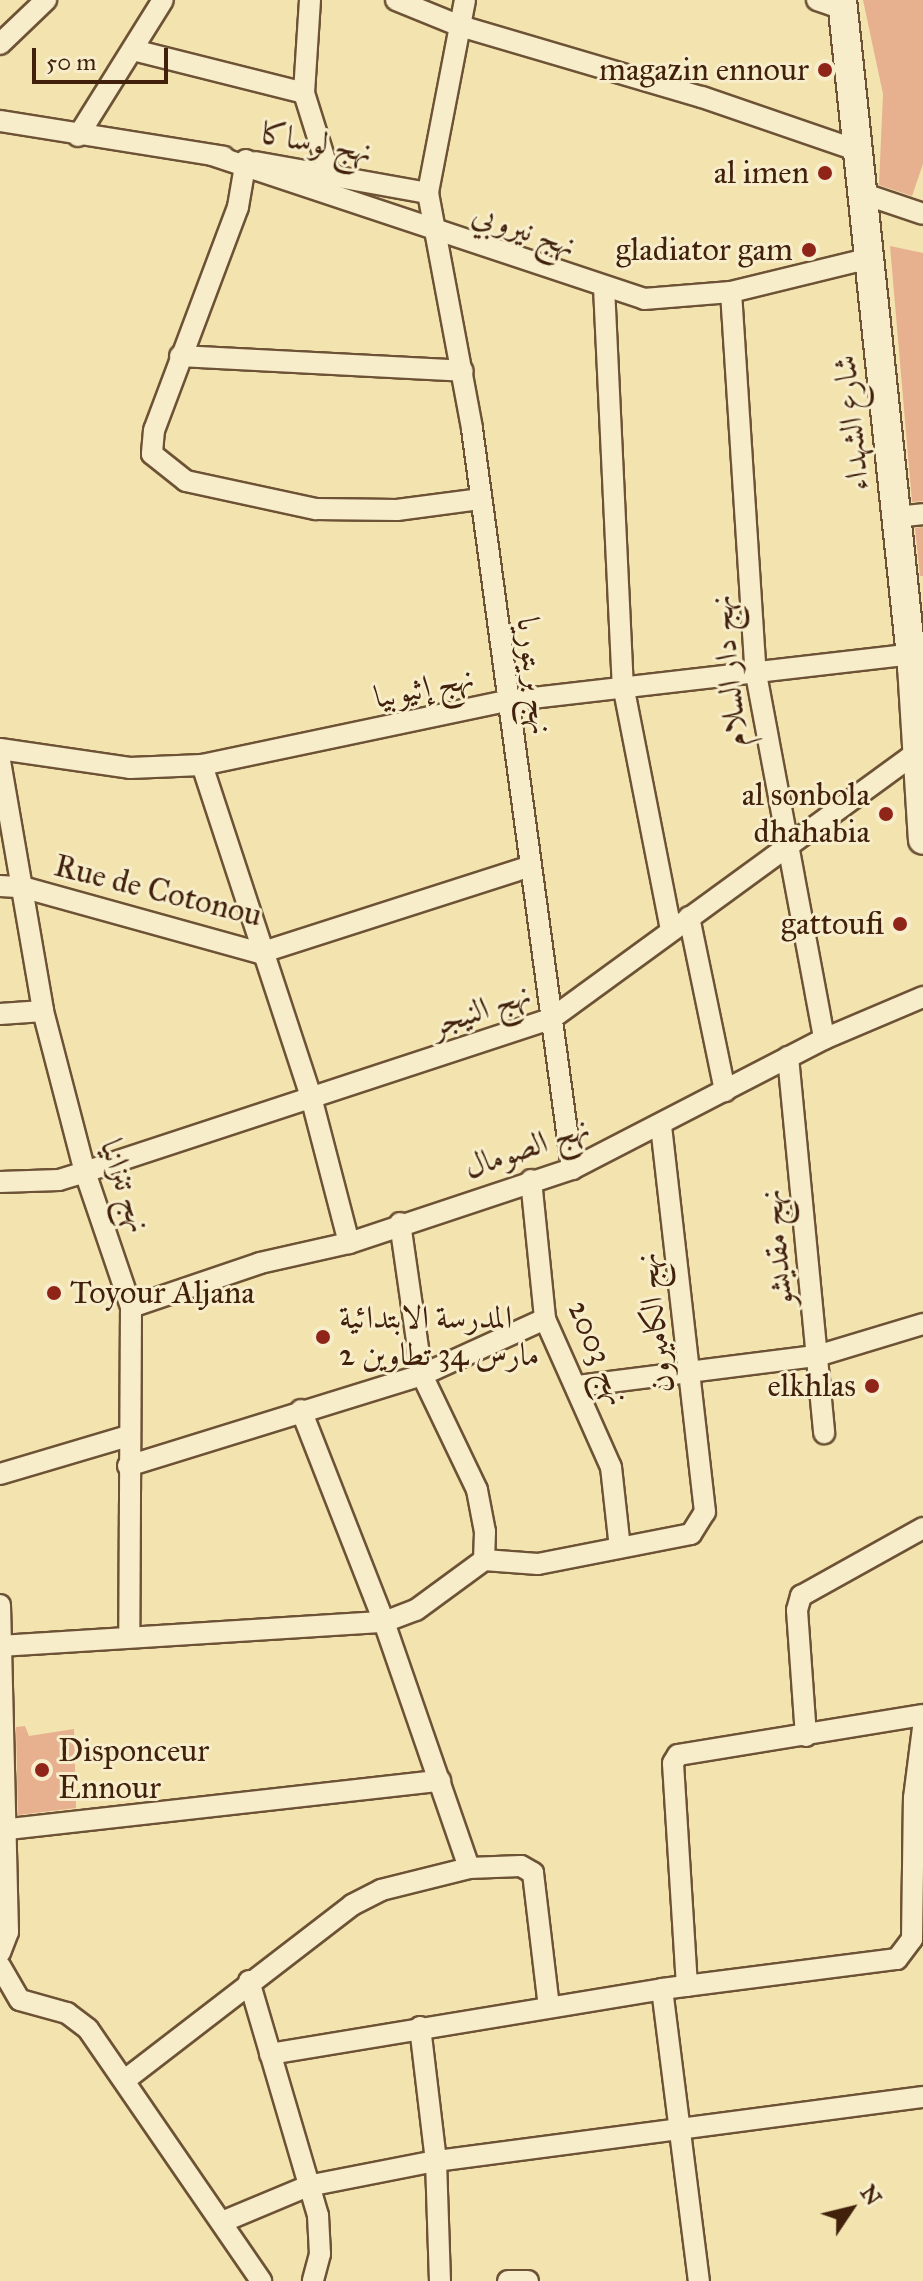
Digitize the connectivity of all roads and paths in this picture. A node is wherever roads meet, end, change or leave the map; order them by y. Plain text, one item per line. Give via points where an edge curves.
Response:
1 (46, 0) edge
2 (163, 0) edge
3 (310, 0) edge
4 (396, 0) edge
5 (465, 0) edge
6 (834, 3) edge
7 (460, 26) junction
8 (0, 44) edge
9 (133, 50) junction
10 (304, 93) junction
11 (0, 121) edge
12 (78, 136) junction
13 (859, 151) junction
14 (245, 164) junction
15 (329, 173) junction
16 (428, 193) junction
17 (864, 194) junction
18 (923, 214) edge
19 (436, 232) junction
20 (870, 258) junction
21 (604, 287) junction
22 (731, 292) junction
23 (180, 356) junction
24 (463, 371) junction
25 (481, 499) junction
26 (910, 515) edge
27 (915, 662) edge
28 (756, 674) junction
29 (623, 685) junction
30 (507, 701) junction
31 (0, 749) edge
32 (916, 753) junction
33 (0, 761) edge
34 (202, 765) junction
35 (923, 840) edge
36 (786, 843) junction
37 (528, 867) junction
38 (0, 886) edge
39 (22, 887) junction
40 (689, 917) junction
41 (671, 930) junction
42 (260, 953) junction
43 (923, 997) edge
44 (43, 1011) junction
45 (0, 1014) edge
46 (551, 1019) junction
47 (824, 1039) junction
48 (788, 1057) junction
49 (725, 1091) junction
50 (311, 1097) junction
51 (661, 1127) junction
52 (572, 1169) junction
53 (85, 1172) junction
54 (531, 1180) junction
55 (0, 1182) edge
56 (400, 1223) junction
57 (349, 1243) junction
58 (131, 1307) junction
59 (545, 1319) junction
60 (923, 1324) edge
61 (817, 1356) junction
62 (693, 1373) junction
63 (422, 1375) junction
64 (578, 1386) junction
65 (301, 1410) junction
66 (824, 1433) dead end
67 (128, 1436) junction
68 (128, 1466) junction
69 (0, 1474) edge
70 (923, 1528) edge
71 (620, 1548) junction
72 (484, 1560) junction
73 (0, 1605) edge
74 (384, 1622) junction
75 (129, 1637) junction
76 (1, 1646) edge
77 (923, 1715) edge
78 (923, 1728) edge
79 (806, 1736) junction
80 (440, 1781) junction
81 (4, 1829) edge
82 (469, 1868) junction
83 (0, 1953) edge
84 (0, 1966) edge
85 (249, 1981) junction
86 (687, 1986) junction
87 (662, 1989) junction
88 (549, 2007) junction
89 (420, 2027) junction
90 (270, 2054) junction
91 (125, 2080) junction
92 (923, 2097) edge
93 (679, 2127) junction
94 (436, 2161) junction
95 (308, 2186) junction
96 (222, 2222) junction
97 (261, 2281) edge
98 (312, 2281) edge
99 (440, 2281) edge
100 (508, 2281) edge
101 (528, 2281) edge
102 (699, 2281) edge

1 - 8 street
2 - 9 street
3 - 10 street
4 - 7 street
5 - 7 street
6 - 13 main road, شارع الشهداء
7 - 13 street via 702,97
7 - 16 street
9 - 10 street
9 - 12 street
10 - 15 street
11 - 12 street, نهج لوساكا
12 - 14 street, نهج لوساكا
13 - 17 main road, شارع الشهداء
14 - 15 street, نهج لوساكا
14 - 19 street, نهج نيروبي
14 - 23 street via 238,207
15 - 16 street, نهج لوساكا
16 - 19 street, نهج بريتوريا
17 - 18 street
17 - 20 main road, شارع الشهداء
19 - 21 street, نهج نيروبي
19 - 24 street, نهج بريتوريا
20 - 22 street, نهج نيروبي
20 - 26 main road, شارع الشهداء
21 - 22 street, نهج نيروبي via 667,301
21 - 29 street
22 - 28 street, نهج دار السلام
23 - 24 street
23 - 25 street via 151,442 158,462 186,481 316,509 384,511
24 - 25 street, نهج بريتوريا
25 - 30 street, نهج بريتوريا
26 - 27 main road, شارع الشهداء
27 - 28 street, نهج إثيوبيا
27 - 32 main road, شارع الشهداء
28 - 29 street, نهج إثيوبيا
28 - 36 street, نهج دار السلام
29 - 30 street, نهج إثيوبيا
29 - 41 street
30 - 34 street, نهج إثيوبيا
30 - 37 street, نهج بريتوريا
31 - 34 street, نهج إثيوبيا via 130,768
32 - 35 main road, شارع الشهداء
32 - 36 street, نهج النيجر
33 - 39 street, نهج تنزانيا
34 - 42 street
36 - 40 street, نهج النيجر
36 - 47 street, نهج دار السلام
37 - 42 street, Rue de Cotonou
37 - 46 street, نهج بريتوريا
38 - 39 street, Rue de Cotonou
39 - 42 street, Rue de Cotonou
39 - 44 street, نهج تنزانيا
40 - 41 street, نهج النيجر
40 - 49 street
41 - 46 street, نهج النيجر
42 - 50 street
43 - 47 street, نهج الصومال
44 - 45 street
44 - 53 street, نهج تنزانيا
46 - 50 street, نهج النيجر
46 - 52 street, نهج بريتوريا
47 - 48 street, نهج الصومال
48 - 49 street, نهج الصومال
48 - 61 street, نهج مقديشو
49 - 51 street, نهج الصومال
50 - 53 street, نهج النيجر
50 - 57 street
51 - 52 street, نهج الصومال
51 - 62 street, نهج الكاميرون
52 - 54 street, نهج الصومال
53 - 55 street, نهج النيجر via 59,1180
53 - 58 street, نهج تنزانيا
54 - 56 street, نهج الصومال
54 - 59 street, نهج 2003
56 - 57 street, نهج الصومال
56 - 63 street
57 - 58 street, نهج الصومال via 260,1263
58 - 67 street, نهج تنزانيا
59 - 63 street
59 - 64 street, نهج 2003
60 - 61 street
61 - 62 street
61 - 66 street, نهج مقديشو
62 - 64 street
62 - 71 street, نهج الكاميرون via 705,1512 691,1534
63 - 65 street
63 - 72 street via 477,1490
64 - 71 street, نهج 2003 via 611,1467
65 - 68 street
65 - 74 street
67 - 68 street, نهج تنزانيا
67 - 69 street
68 - 75 street, نهج تنزانيا
70 - 79 street via 801,1596 797,1610
71 - 72 street via 538,1564
72 - 74 street via 416,1610
73 - 76 street
74 - 75 street
74 - 80 street
75 - 76 street
76 - 81 street
77 - 79 street
78 - 86 street via 914,1798 912,1939 904,1954
79 - 86 street via 682,1752 675,1759
80 - 81 street
80 - 82 street
81 - 83 street via 8,1932
82 - 85 street via 381,1890 352,1905
82 - 88 street via 521,1866 533,1873
84 - 91 street via 20,2000 78,2019
85 - 90 street
85 - 91 street
86 - 87 street
87 - 88 street
87 - 93 street
88 - 89 street
89 - 90 street
89 - 94 street
90 - 95 street
91 - 96 street
92 - 93 street
93 - 94 street
93 - 102 street
94 - 95 street
94 - 99 street
95 - 96 street
95 - 98 street via 321,2235
96 - 97 street
100 - 101 street

